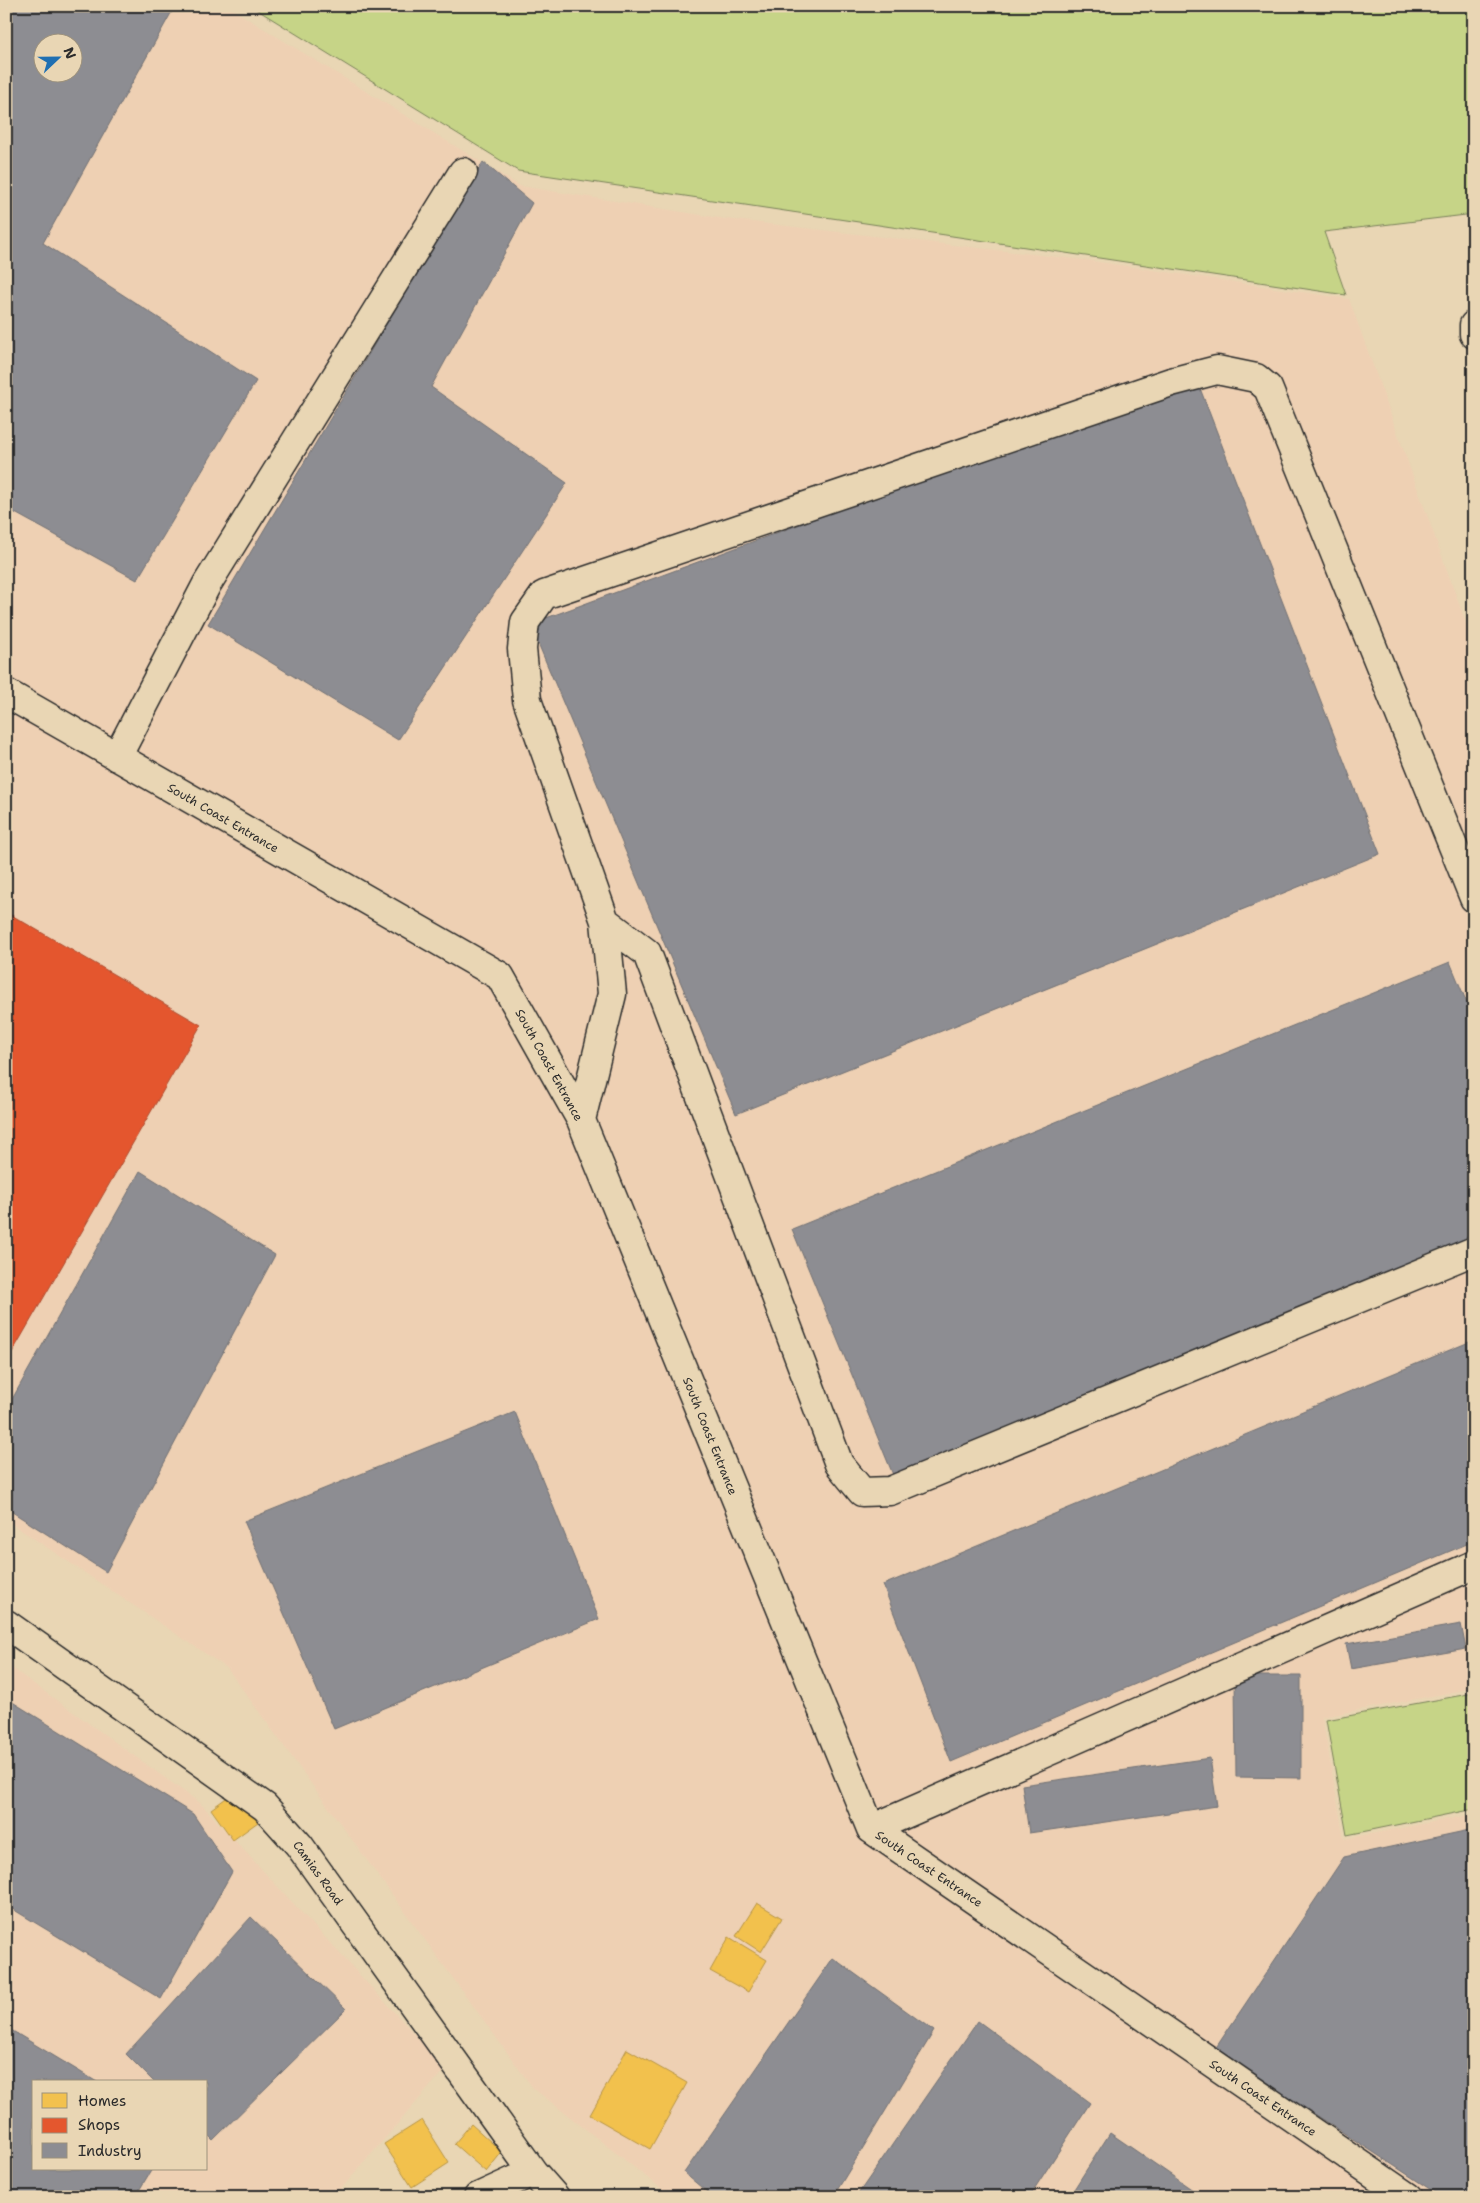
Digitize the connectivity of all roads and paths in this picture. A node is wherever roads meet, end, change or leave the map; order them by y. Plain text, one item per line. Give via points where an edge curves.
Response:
1 (463, 172) dead end
2 (6, 693) edge
3 (116, 757) junction
4 (1474, 898) edge
5 (605, 921) junction
6 (581, 1120) junction
7 (1474, 1251) edge
8 (1474, 1565) edge
9 (6, 1624) edge
10 (871, 1829) junction
11 (533, 2172) junction
12 (478, 2197) edge
13 (555, 2197) edge
14 (1408, 2197) edge

1 - 3 street via 207,584
2 - 3 street, South Coast Entrance
3 - 6 street, South Coast Entrance via 500,976
4 - 5 street via 1268,388 1256,378 1217,370 1171,382 544,595 525,622 522,649 527,700
5 - 6 street via 612,994
5 - 7 street via 647,953 839,1464 862,1492 890,1491
6 - 10 street, South Coast Entrance
8 - 10 street
9 - 11 street, Camias Road via 265,1807 299,1845
10 - 14 street, South Coast Entrance
11 - 12 street
11 - 13 street, Camias Road

